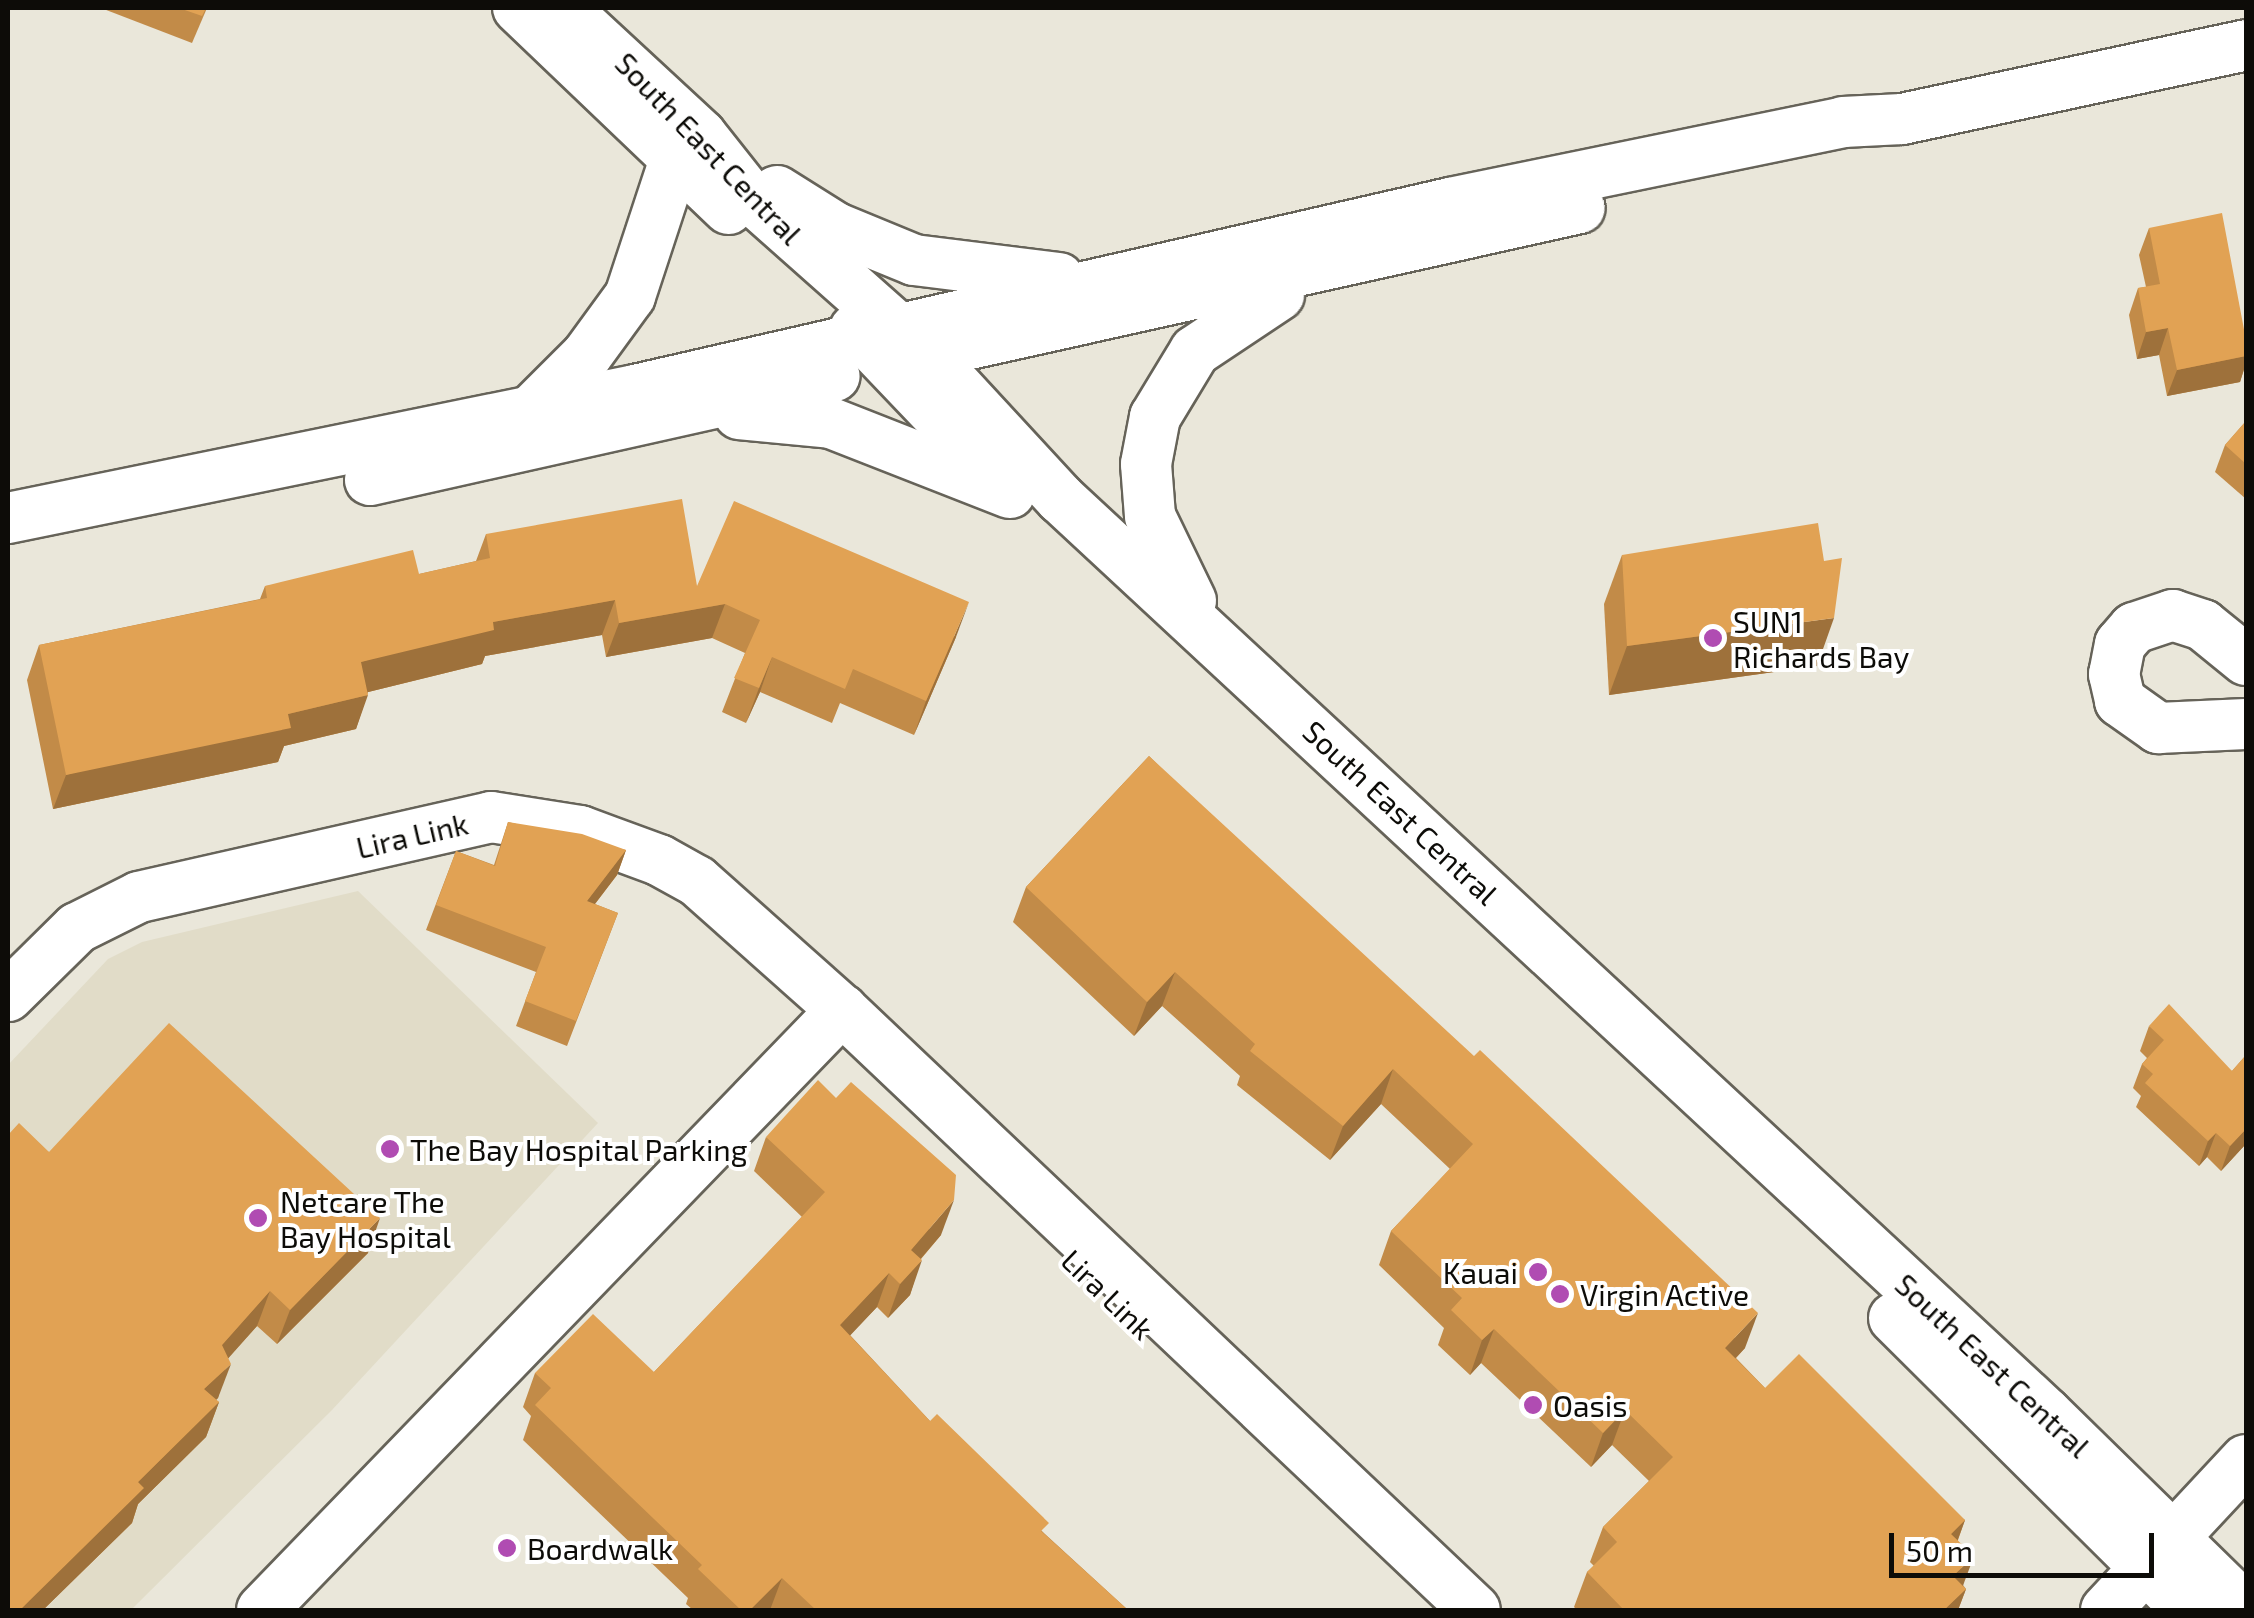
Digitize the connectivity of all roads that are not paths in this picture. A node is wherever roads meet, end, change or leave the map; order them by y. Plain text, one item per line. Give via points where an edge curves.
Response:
1 (518, 8) edge
2 (564, 8) edge
3 (2246, 46) edge
4 (1902, 119) junction
5 (688, 147) junction
6 (1322, 270) junction
7 (1094, 282) junction
8 (893, 345) junction
9 (531, 411) junction
10 (700, 412) junction
11 (1010, 493) junction
12 (8, 518) edge
13 (8, 547) edge
14 (1230, 653) junction
15 (2246, 660) edge
16 (2246, 724) edge
17 (8, 996) edge
18 (835, 1019) junction
19 (2246, 1460) edge
20 (2160, 1552) junction
21 (2246, 1609) edge
22 (262, 1610) edge
23 (288, 1610) edge
24 (1433, 1610) edge
25 (1474, 1610) edge
26 (2106, 1610) edge
27 (2188, 1610) edge

1 - 5 street, South East Central
2 - 5 street, South East Central
3 - 4 street
4 - 6 street via 1847,142
4 - 7 street via 1843,122
5 - 7 street via 757,178 872,245 933,263
5 - 8 street, South East Central via 751,198
5 - 9 street via 630,296 588,355
6 - 8 street
6 - 14 street via 1223,327 1195,352 1164,396 1150,439 1145,490 1157,539 1179,583
7 - 8 street
8 - 9 street
8 - 10 street
8 - 11 street, South East Central
8 - 14 street, South East Central
9 - 12 street
10 - 11 street via 831,422
10 - 13 street
11 - 20 street, South East Central via 1553,984
14 - 20 street, South East Central
15 - 16 street via 2203,624 2173,615 2134,628 2120,644 2114,674 2120,701 2158,728
17 - 18 street, Lira Link via 77,928 139,898 492,818 580,831 697,881
18 - 22 street
18 - 23 street via 779,1110
18 - 24 street, Lira Link
18 - 25 street, Lira Link
19 - 20 street
20 - 21 street, South East Central
20 - 26 street
20 - 27 street, South East Central

